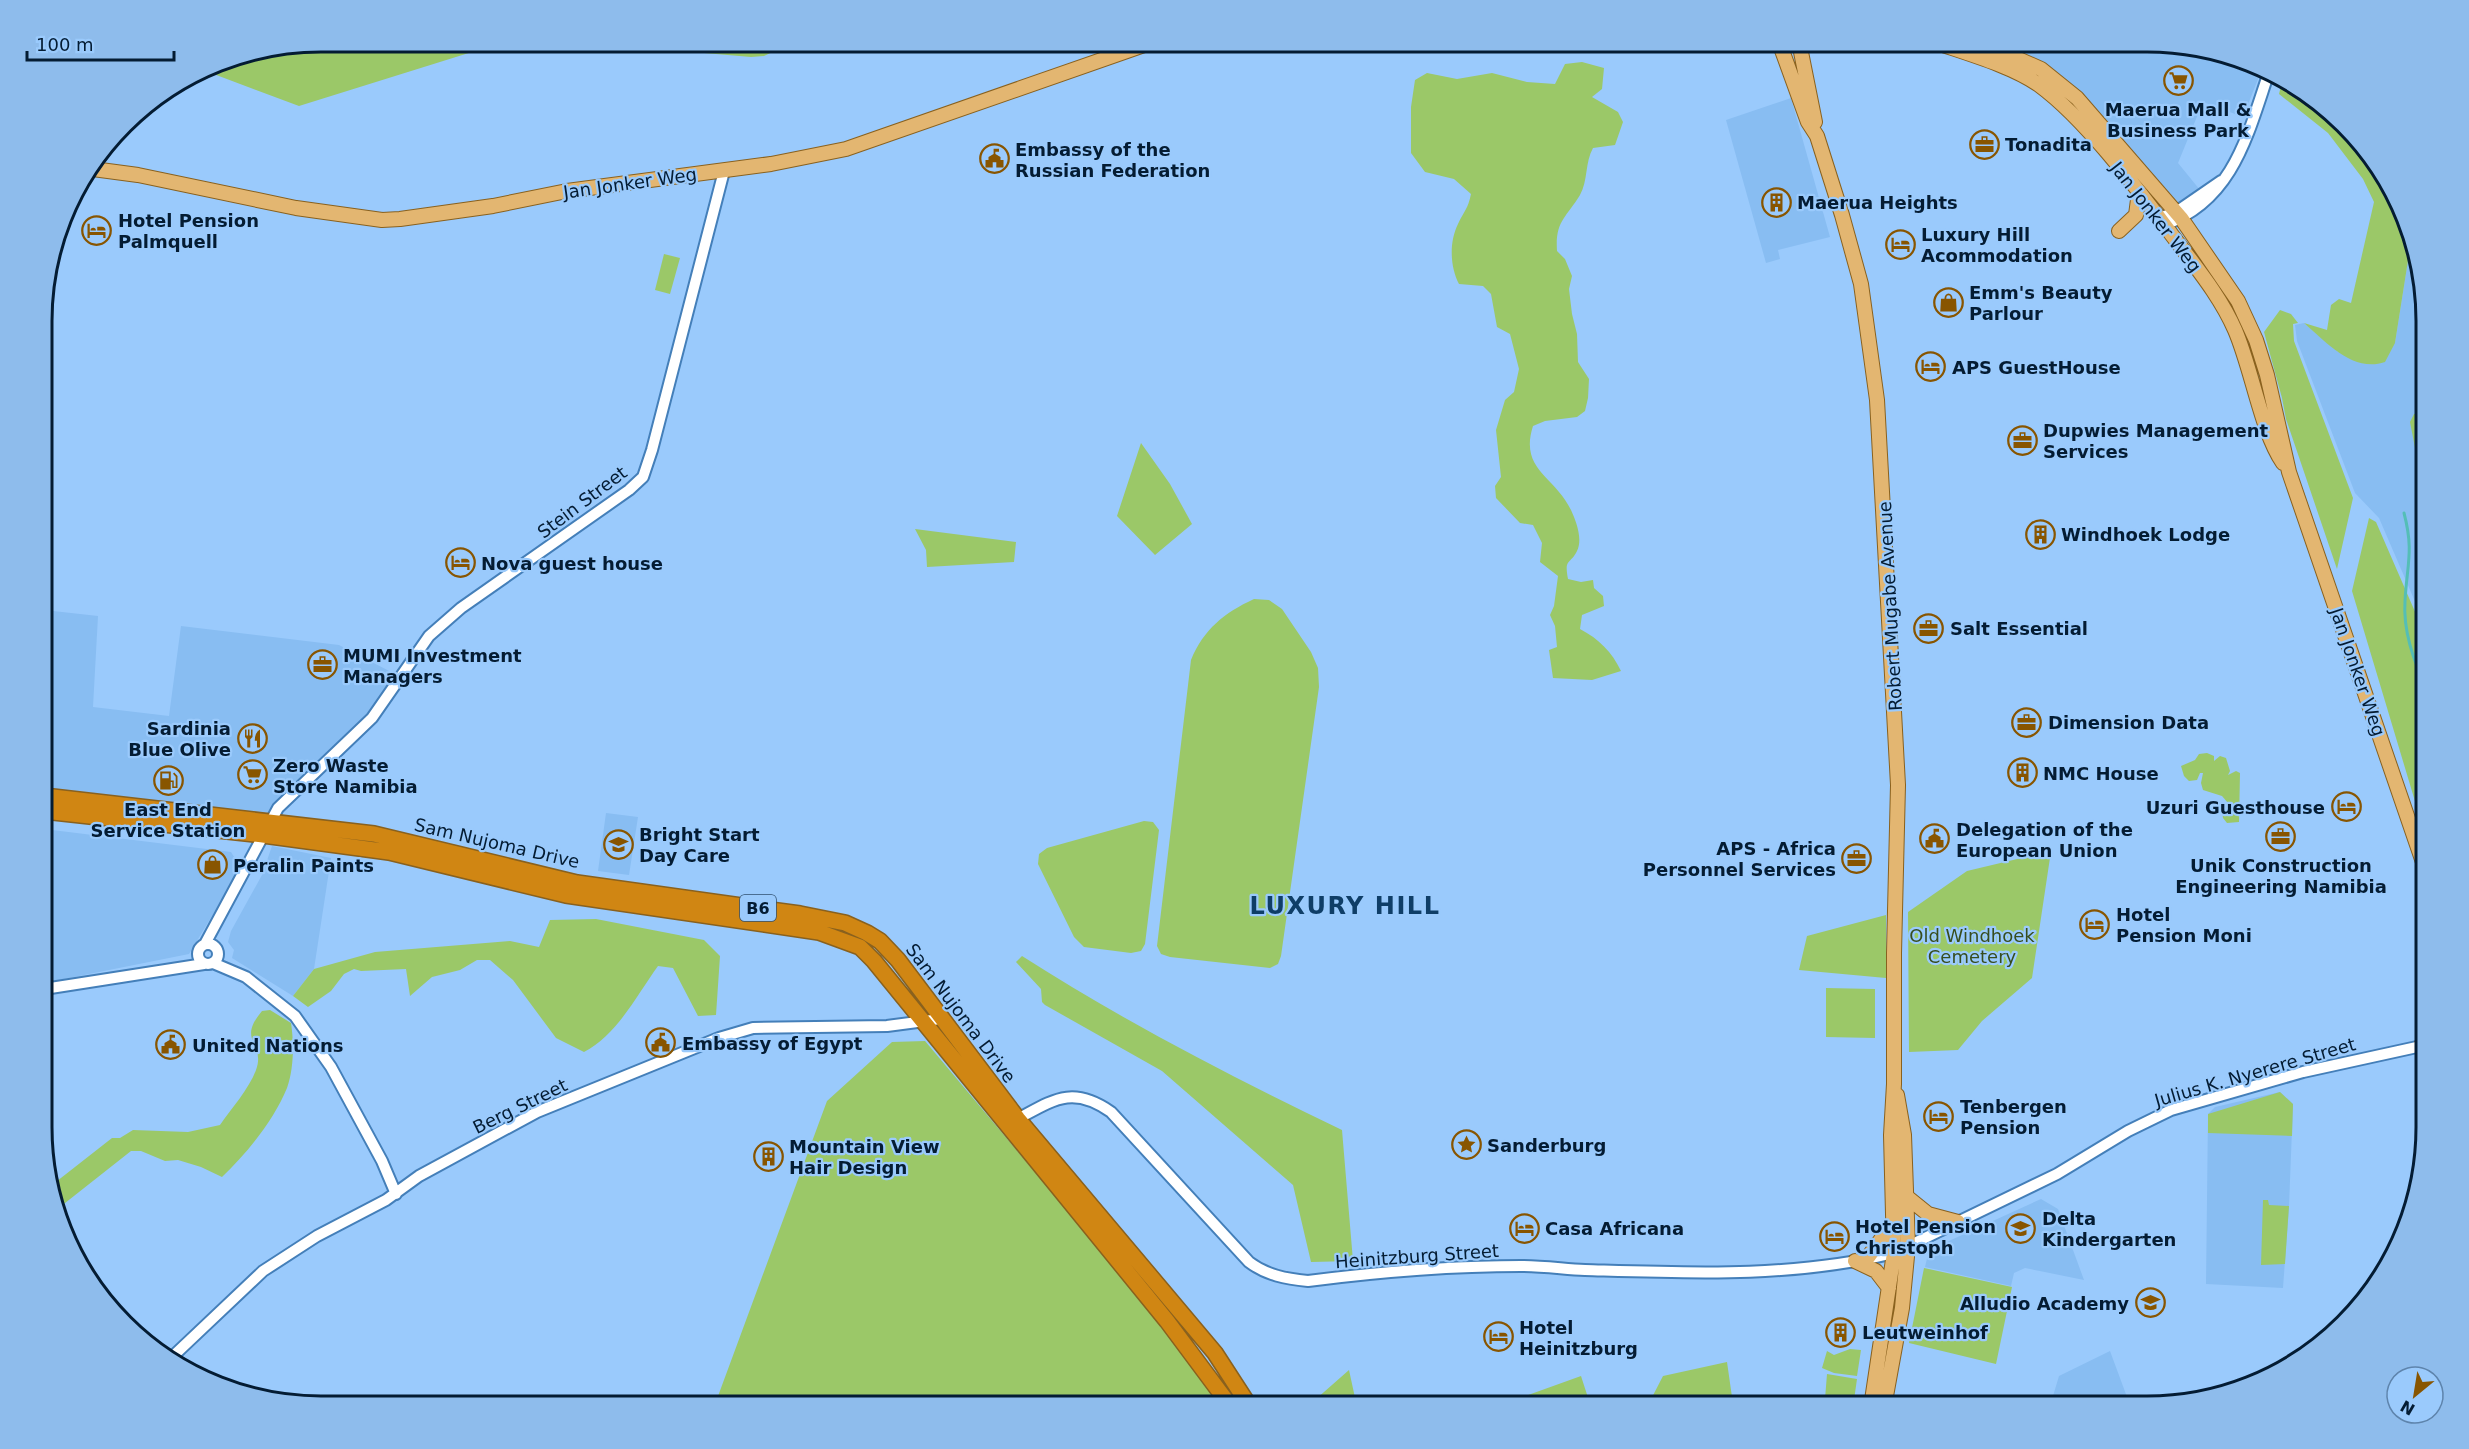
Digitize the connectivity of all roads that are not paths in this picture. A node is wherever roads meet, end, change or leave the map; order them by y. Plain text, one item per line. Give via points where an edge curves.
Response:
1 (1124, 52) edge
2 (1783, 52) edge
3 (1802, 52) edge
4 (1960, 52) edge
5 (2003, 52) edge
6 (2266, 80) edge
7 (1816, 136) junction
8 (100, 170) edge
9 (724, 171) junction
10 (2139, 192) junction
11 (2179, 215) junction
12 (2162, 222) junction
13 (2119, 231) dead end
14 (2289, 472) junction
15 (52, 797) edge
16 (52, 812) edge
17 (266, 828) junction
18 (2416, 842) edge
19 (218, 920) junction
20 (210, 957) junction
21 (52, 988) edge
22 (940, 1019) junction
23 (922, 1022) junction
24 (2416, 1044) edge
25 (1894, 1084) junction
26 (1012, 1122) junction
27 (396, 1194) junction
28 (1907, 1197) junction
29 (1893, 1222) junction
30 (1958, 1222) junction
31 (1908, 1246) junction
32 (1894, 1253) junction
33 (1861, 1261) junction
34 (1889, 1288) junction
35 (176, 1353) edge
36 (1223, 1396) edge
37 (1243, 1396) edge
38 (1873, 1396) edge
39 (1886, 1396) edge

1 - 9 main road, Jan Jonker Weg via 846,149
2 - 7 main road, Robert Mugabe Avenue
3 - 7 main road, Robert Mugabe Avenue
4 - 10 main road, Jan Jonker Weg via 2040,86 2092,137
5 - 11 main road, Jan Jonker Weg via 2041,69 2064,85
6 - 11 street via 2244,141 2224,179
7 - 25 main road, Robert Mugabe Avenue via 1861,284 1881,434 1898,785
8 - 9 main road, Jan Jonker Weg via 296,208 382,220
9 - 17 street, Stein Street via 643,477 600,512 442,622 414,655 372,718 289,796
10 - 12 main road, Jan Jonker Weg
10 - 13 main road via 2136,215
11 - 12 street
11 - 14 main road, Jan Jonker Weg via 2238,301 2250,326
12 - 14 main road, Jan Jonker Weg via 2223,304 2245,353 2270,436
14 - 18 main road, Jan Jonker Weg
15 - 17 highway, Sam Nujoma Drive / B6
16 - 17 highway, Sam Nujoma Drive / B6
17 - 19 street, Stein Street
17 - 22 highway, Sam Nujoma Drive / B6 via 393,838 577,882 845,923 890,950
17 - 23 highway, Sam Nujoma Drive / B6 via 389,852 566,896 776,924 840,938 860,947 874,961
19 - 20 street, Stein Street
19 - 20 street, Stein Street via 199,950
20 - 21 street via 177,968
20 - 27 street via 261,987 295,1016 331,1067
22 - 23 street, Berg Street
22 - 26 highway, Sam Nujoma Drive / B6
23 - 26 highway, Sam Nujoma Drive / B6
23 - 27 street, Berg Street via 761,1027 737,1032 537,1112 419,1176
24 - 30 street, Julius K. Nyerere Street via 2171,1110 2057,1174
25 - 28 main road, Robert Mugabe Avenue via 1904,1135
25 - 29 main road, Robert Mugabe Avenue
26 - 33 street, Heinitzburg Street via 1067,1096 1086,1097 1098,1103 1111,1112 1249,1262 1267,1273 1290,1279 1524,1266 1718,1274
26 - 36 highway, Sam Nujoma Drive / B6
26 - 37 highway, Sam Nujoma Drive / B6 via 1215,1353
27 - 35 street, Berg Street via 317,1236 263,1271
28 - 30 main road via 1928,1214
28 - 31 main road, Robert Mugabe Avenue
29 - 32 main road, Robert Mugabe Avenue
29 - 33 main road
30 - 31 street, Julius K. Nyerere Street
31 - 32 street, Heinitzburg Street
31 - 39 main road, Robert Mugabe Avenue via 1902,1308
32 - 33 street, Heinitzburg Street
32 - 34 main road, Robert Mugabe Avenue
33 - 34 main road via 1876,1271
34 - 38 main road, Robert Mugabe Avenue

